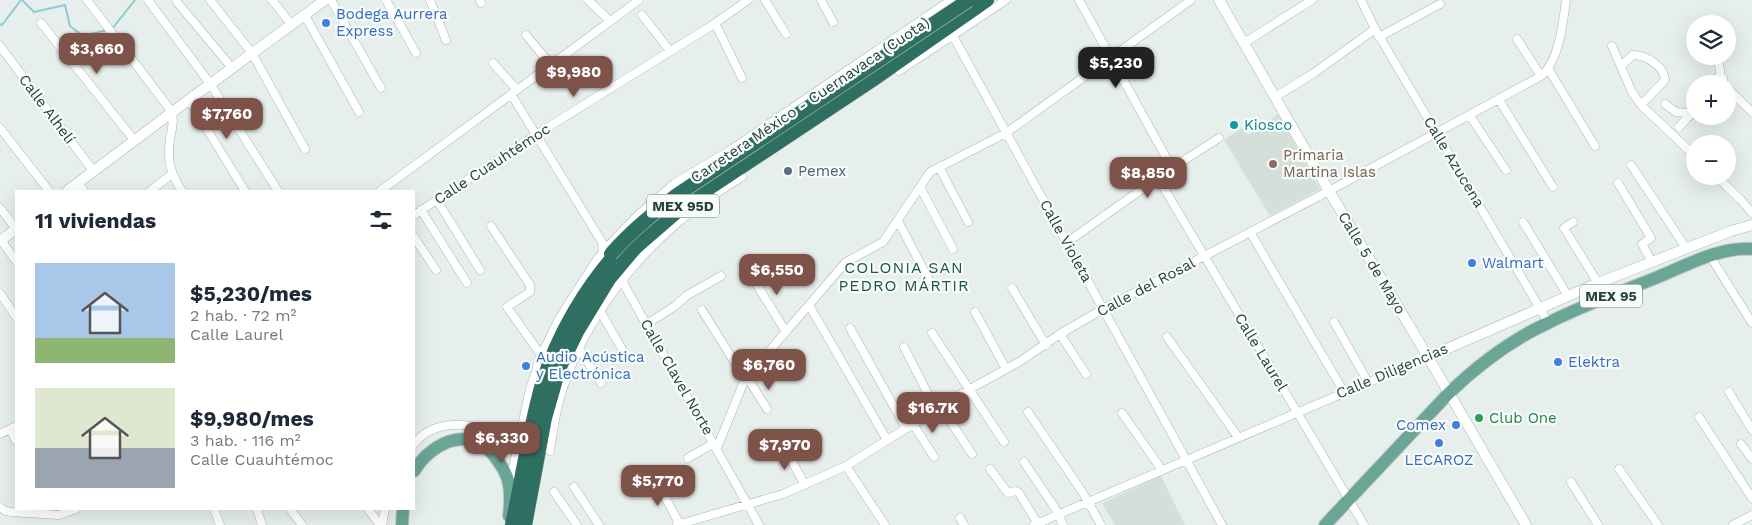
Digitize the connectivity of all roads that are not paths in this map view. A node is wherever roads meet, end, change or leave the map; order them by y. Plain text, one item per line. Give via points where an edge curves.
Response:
1 (86, 0) edge
2 (148, 0) edge
3 (210, 0) edge
4 (272, 0) edge
5 (325, 0) edge
6 (331, 0) edge
7 (386, 0) edge
8 (430, 0) edge
9 (588, 0) edge
10 (639, 0) edge
11 (748, 0) edge
12 (765, 0) edge
13 (821, 0) edge
14 (935, 0) edge
15 (951, 0) edge
16 (968, 0) edge
17 (976, 0) edge
18 (987, 0) edge
19 (1006, 0) edge
20 (1079, 0) edge
21 (1191, 0) edge
22 (1219, 0) edge
23 (1312, 0) edge
24 (1361, 0) edge
25 (1566, 0) edge
26 (177, 2) dead end
27 (1440, 4) dead end
28 (940, 8) junction
29 (304, 14) junction
30 (642, 15) dead end
31 (610, 21) junction
32 (833, 22) dead end
33 (41, 23) dead end
34 (715, 23) junction
35 (291, 24) junction
36 (1375, 29) junction
37 (786, 34) dead end
38 (526, 35) dead end
39 (953, 36) junction
40 (1379, 37) junction
41 (1518, 39) dead end
42 (446, 40) dead end
43 (1244, 43) junction
44 (0, 46) edge
45 (1612, 46) dead end
46 (670, 51) junction
47 (252, 53) junction
48 (416, 53) dead end
49 (1111, 57) junction
50 (493, 63) dead end
51 (551, 65) junction
52 (1621, 66) junction
53 (232, 68) junction
54 (1548, 70) junction
55 (899, 71) joint
56 (1541, 76) junction
57 (742, 78) dead end
58 (871, 81) junction
59 (211, 85) junction
60 (381, 88) dead end
61 (514, 92) junction
62 (1275, 97) junction
63 (1736, 97) edge
64 (189, 100) junction
65 (1499, 100) junction
66 (1665, 104) dead end
67 (1640, 105) junction
68 (172, 112) junction
69 (360, 112) dead end
70 (1752, 112) edge
71 (1686, 113) edge
72 (1470, 116) junction
73 (1686, 119) edge
74 (1679, 127) dead end
75 (0, 128) edge
76 (1006, 133) junction
77 (536, 134) junction
78 (1437, 134) junction
79 (1219, 138) dead end
80 (134, 140) junction
81 (1595, 146) dead end
82 (1686, 148) edge
83 (305, 149) dead end
84 (731, 155) junction
85 (1631, 165) dead end
86 (940, 167) junction
87 (1172, 168) junction
88 (1506, 170) dead end
89 (94, 172) junction
90 (172, 174) junction
91 (742, 177) dead end
92 (1158, 178) junction
93 (1618, 183) dead end
94 (1725, 185) edge
95 (81, 187) edge
96 (920, 187) junction
97 (1554, 187) dead end
98 (48, 190) edge
99 (151, 190) edge
100 (181, 190) edge
101 (244, 190) edge
102 (277, 190) edge
103 (381, 190) edge
104 (1329, 191) junction
105 (437, 200) junction
106 (0, 208) edge
107 (417, 212) edge
108 (1752, 214) edge
109 (898, 221) junction
110 (968, 222) dead end
111 (1523, 222) dead end
112 (1573, 222) dead end
113 (1752, 225) edge
114 (491, 226) dead end
115 (15, 228) edge
116 (15, 230) edge
117 (1250, 232) junction
118 (415, 238) edge
119 (1, 240) edge
120 (1066, 243) junction
121 (1686, 248) junction
122 (953, 249) dead end
123 (1752, 249) edge
124 (603, 252) junction
125 (1710, 256) junction
126 (1204, 257) junction
127 (15, 260) edge
128 (1652, 262) junction
129 (1634, 269) junction
130 (436, 270) dead end
131 (480, 270) dead end
132 (721, 276) dead end
133 (752, 277) dead end
134 (929, 280) dead end
135 (622, 281) junction
136 (467, 283) dead end
137 (1598, 283) junction
138 (1640, 284) junction
139 (1012, 288) dead end
140 (0, 293) edge
141 (1568, 296) junction
142 (809, 305) junction
143 (1541, 308) junction
144 (1104, 309) junction
145 (702, 310) dead end
146 (600, 311) junction
147 (975, 312) dead end
148 (15, 316) edge
149 (1334, 322) dead end
150 (1548, 322) junction
151 (1752, 323) edge
152 (647, 324) junction
153 (850, 328) dead end
154 (786, 332) junction
155 (932, 333) dead end
156 (1060, 334) junction
157 (1167, 337) dead end
158 (1046, 345) junction
159 (904, 347) dead end
160 (579, 349) junction
161 (622, 349) dead end
162 (541, 355) junction
163 (1428, 357) junction
164 (1006, 369) junction
165 (1086, 374) dead end
166 (746, 378) junction
167 (1368, 382) junction
168 (601, 383) dead end
169 (969, 390) junction
170 (1344, 392) junction
171 (1729, 392) dead end
172 (1449, 393) junction
173 (939, 408) junction
174 (767, 409) dead end
175 (1028, 412) dead end
176 (1297, 412) junction
177 (1122, 413) dead end
178 (1699, 417) dead end
179 (909, 426) junction
180 (13, 428) edge
181 (1752, 430) edge
182 (0, 434) edge
183 (1238, 437) junction
184 (886, 440) junction
185 (415, 442) edge
186 (1004, 442) dead end
187 (1741, 444) dead end
188 (716, 445) junction
189 (784, 447) dead end
190 (517, 448) junction
191 (550, 451) dead end
192 (972, 454) dead end
193 (934, 457) dead end
194 (688, 458) dead end
195 (1752, 459) edge
196 (1186, 460) junction
197 (1024, 462) dead end
198 (846, 466) junction
199 (990, 469) dead end
200 (1619, 469) dead end
201 (415, 470) edge
202 (1162, 470) junction
203 (656, 480) dead end
204 (1571, 482) dead end
205 (805, 484) junction
206 (509, 485) junction
207 (574, 487) dead end
208 (554, 492) dead end
209 (1752, 498) edge
210 (1349, 500) junction
211 (1088, 502) junction
212 (747, 505) junction
213 (0, 507) edge
214 (73, 510) edge
215 (214, 510) edge
216 (257, 510) edge
217 (293, 510) edge
218 (369, 510) edge
219 (385, 510) edge
220 (403, 510) edge
221 (1057, 515) junction
222 (1752, 515) edge
223 (1036, 524) edge
224 (1523, 524) edge
225 (220, 525) edge
226 (262, 525) edge
227 (302, 525) edge
228 (381, 525) edge
229 (402, 525) edge
230 (511, 525) edge
231 (523, 525) edge
232 (577, 525) edge
233 (599, 525) edge
234 (679, 525) edge
235 (760, 525) edge
236 (885, 525) edge
237 (1063, 525) edge
238 (1100, 525) edge
239 (1222, 525) edge
240 (1325, 525) edge
241 (1364, 525) edge
242 (1598, 525) edge
243 (1658, 525) edge
244 (1733, 525) edge

1 - 68 street
2 - 59 street
3 - 47 street
4 - 35 street
5 - 29 street
6 - 60 street
7 - 48 street
8 - 42 street
9 - 31 street
10 - 31 street
11 - 34 street, Calle Cuauhtémoc
12 - 37 street
13 - 32 street
14 - 28 street
15 - 28 street
16 - 84 highway, Carretera México - Cuernavaca (Cuota) / MEX 95D via 820,104
16 - 230 highway, bridge via 677,195 617,247 579,297 547,359 528,422
17 - 231 highway via 681,203 623,254 578,316 546,385 536,423
18 - 58 highway, Carretera México - Cuernavaca (Cuota) / MEX 95D
19 - 39 street
20 - 49 street
21 - 49 street
22 - 43 street, Calle 5 de Mayo
23 - 43 street
24 - 36 street, Calle Azucena
25 - 54 street, Calle del Rosal via 1559,40
26 - 53 street
27 - 40 street
28 - 84 street
29 - 35 street
29 - 69 street
30 - 46 street
31 - 51 street
33 - 80 street
34 - 46 street, Calle Cuauhtémoc
34 - 57 street
35 - 47 street
36 - 40 street, Calle Azucena
36 - 62 street
38 - 51 street
39 - 55 street
39 - 76 street, Calle Violeta
40 - 78 street, Calle Azucena
41 - 56 street
43 - 62 street, Calle 5 de Mayo
44 - 89 street, Calle Alhelí
45 - 52 street
46 - 77 street, Calle Cuauhtémoc
47 - 53 street
47 - 83 street
49 - 76 street
49 - 87 street
50 - 61 street
51 - 61 street
52 - 67 street
52 - 67 street via 1633,55 1641,55 1664,74 1665,80
53 - 59 street
54 - 56 street, Calle del Rosal
54 - 81 street
55 - 58 highway via 886,79
56 - 65 street, Calle del Rosal
58 - 231 highway, Carretera México - Cuernavaca (Cuota) / MEX 95D via 687,203 634,248 609,279 559,369 545,418
59 - 64 street
59 - 102 street
61 - 77 street
61 - 103 street
62 - 104 street, Calle 5 de Mayo
63 - 70 street
64 - 68 street
64 - 101 street
65 - 72 street, Calle del Rosal
65 - 97 street
66 - 71 street via 1676,112
67 - 82 street
68 - 80 street
68 - 90 street via 174,124 168,156
72 - 78 street, Calle del Rosal
72 - 88 street
73 - 74 street
75 - 98 street
76 - 86 street
76 - 120 street, Calle Violeta
77 - 105 street, Calle Cuauhtémoc
77 - 124 street via 602,242
78 - 104 street, Calle del Rosal
78 - 143 street, Calle Azucena
79 - 87 street
80 - 89 street
84 - 124 street via 675,184 639,214
84 - 230 highway, Carretera México - Cuernavaca (Cuota) / MEX 95D via 646,222 599,273 585,294 556,347 543,382
85 - 121 street
86 - 96 street via 930,172
86 - 110 street
87 - 92 street
89 - 95 street
90 - 99 street
90 - 100 street
91 - 135 street via 718,191 676,224
92 - 120 street
92 - 126 street, Calle Laurel
93 - 128 street via 1651,238 1642,244
94 - 108 street
96 - 109 street
96 - 122 street
104 - 117 street, Calle del Rosal
104 - 163 street, Calle 5 de Mayo
105 - 107 street, Calle Cuauhtémoc
105 - 131 street
106 - 115 street
107 - 136 street
109 - 134 street
109 - 142 street via 883,242 846,262
111 - 141 street
112 - 137 street via 1564,228
113 - 121 street, Calle Diligencias
114 - 162 street via 530,285 530,292 507,307
116 - 119 street
117 - 126 street, Calle del Rosal
117 - 170 street
118 - 130 street
119 - 127 street
120 - 144 street, Calle Violeta
121 - 128 street, Calle Diligencias
123 - 125 main road, MEX 95 via 1740,248
124 - 162 street via 560,317
125 - 138 main road, MEX 95
125 - 151 street
126 - 144 street, Calle del Rosal
126 - 176 street, Calle Laurel
128 - 129 street, Calle Diligencias
129 - 137 street, Calle Diligencias
129 - 138 street
132 - 152 street
133 - 154 street
135 - 146 street
135 - 152 street, Calle Clavel Norte
137 - 141 street, Calle Diligencias
138 - 150 main road, MEX 95
139 - 158 street
140 - 148 street
141 - 143 street, Calle Diligencias
142 - 154 street
142 - 184 street
143 - 150 street, Calle Azucena
143 - 163 street, Calle Diligencias
144 - 156 street, Calle del Rosal
144 - 196 street, Calle Violeta
145 - 166 street
146 - 160 street
146 - 161 street
147 - 164 street
149 - 167 street
150 - 172 main road, MEX 95 via 1497,353
152 - 188 street, Calle Clavel Norte
153 - 179 street
154 - 166 street
155 - 169 street
156 - 158 street, Calle del Rosal
156 - 165 street
157 - 183 street
158 - 164 street, Calle del Rosal
159 - 173 street
160 - 168 street
160 - 191 street via 563,387
162 - 190 street
163 - 167 street, Calle Diligencias
163 - 172 street, Calle 5 de Mayo
164 - 169 street, Calle del Rosal
166 - 174 street
166 - 188 street
167 - 170 street, Calle Diligencias
169 - 173 street, Calle del Rosal
169 - 186 street
170 - 176 street, Calle Diligencias
171 - 181 street
172 - 210 main road, MEX 95
172 - 224 street, Calle 5 de Mayo
173 - 179 street, Calle del Rosal
173 - 192 street
175 - 211 street
176 - 183 street, Calle Diligencias
176 - 210 street, Calle Laurel
177 - 202 street
178 - 209 street
179 - 184 street, Calle del Rosal
179 - 193 street
180 - 182 street
183 - 196 street, Calle Diligencias
184 - 198 street, Calle del Rosal
185 - 190 street via 432,429 470,426
187 - 195 street
188 - 194 street
188 - 212 street, Calle Clavel Norte
189 - 205 street
190 - 206 street
196 - 202 street, Calle Diligencias
196 - 239 street, Calle Violeta
197 - 221 street
198 - 205 street, Calle del Rosal
198 - 236 street
199 - 223 street via 1008,493 1019,493
200 - 243 street
201 - 206 main road via 437,447 460,438 482,444 493,452
202 - 211 street, Calle Diligencias
203 - 234 street
204 - 242 street
205 - 212 street, Calle del Rosal
206 - 230 main road
207 - 233 street
208 - 232 street
210 - 240 main road, MEX 95
210 - 241 street, Calle Laurel
211 - 221 street, Calle Diligencias
211 - 238 street
212 - 234 street, Calle del Rosal
212 - 235 street, Calle Clavel Norte
213 - 214 street via 12,512 59,515
215 - 225 street
216 - 226 street
217 - 227 street
218 - 228 street
219 - 228 street
220 - 229 main road
221 - 223 street, Calle Diligencias
221 - 237 street
222 - 244 street

